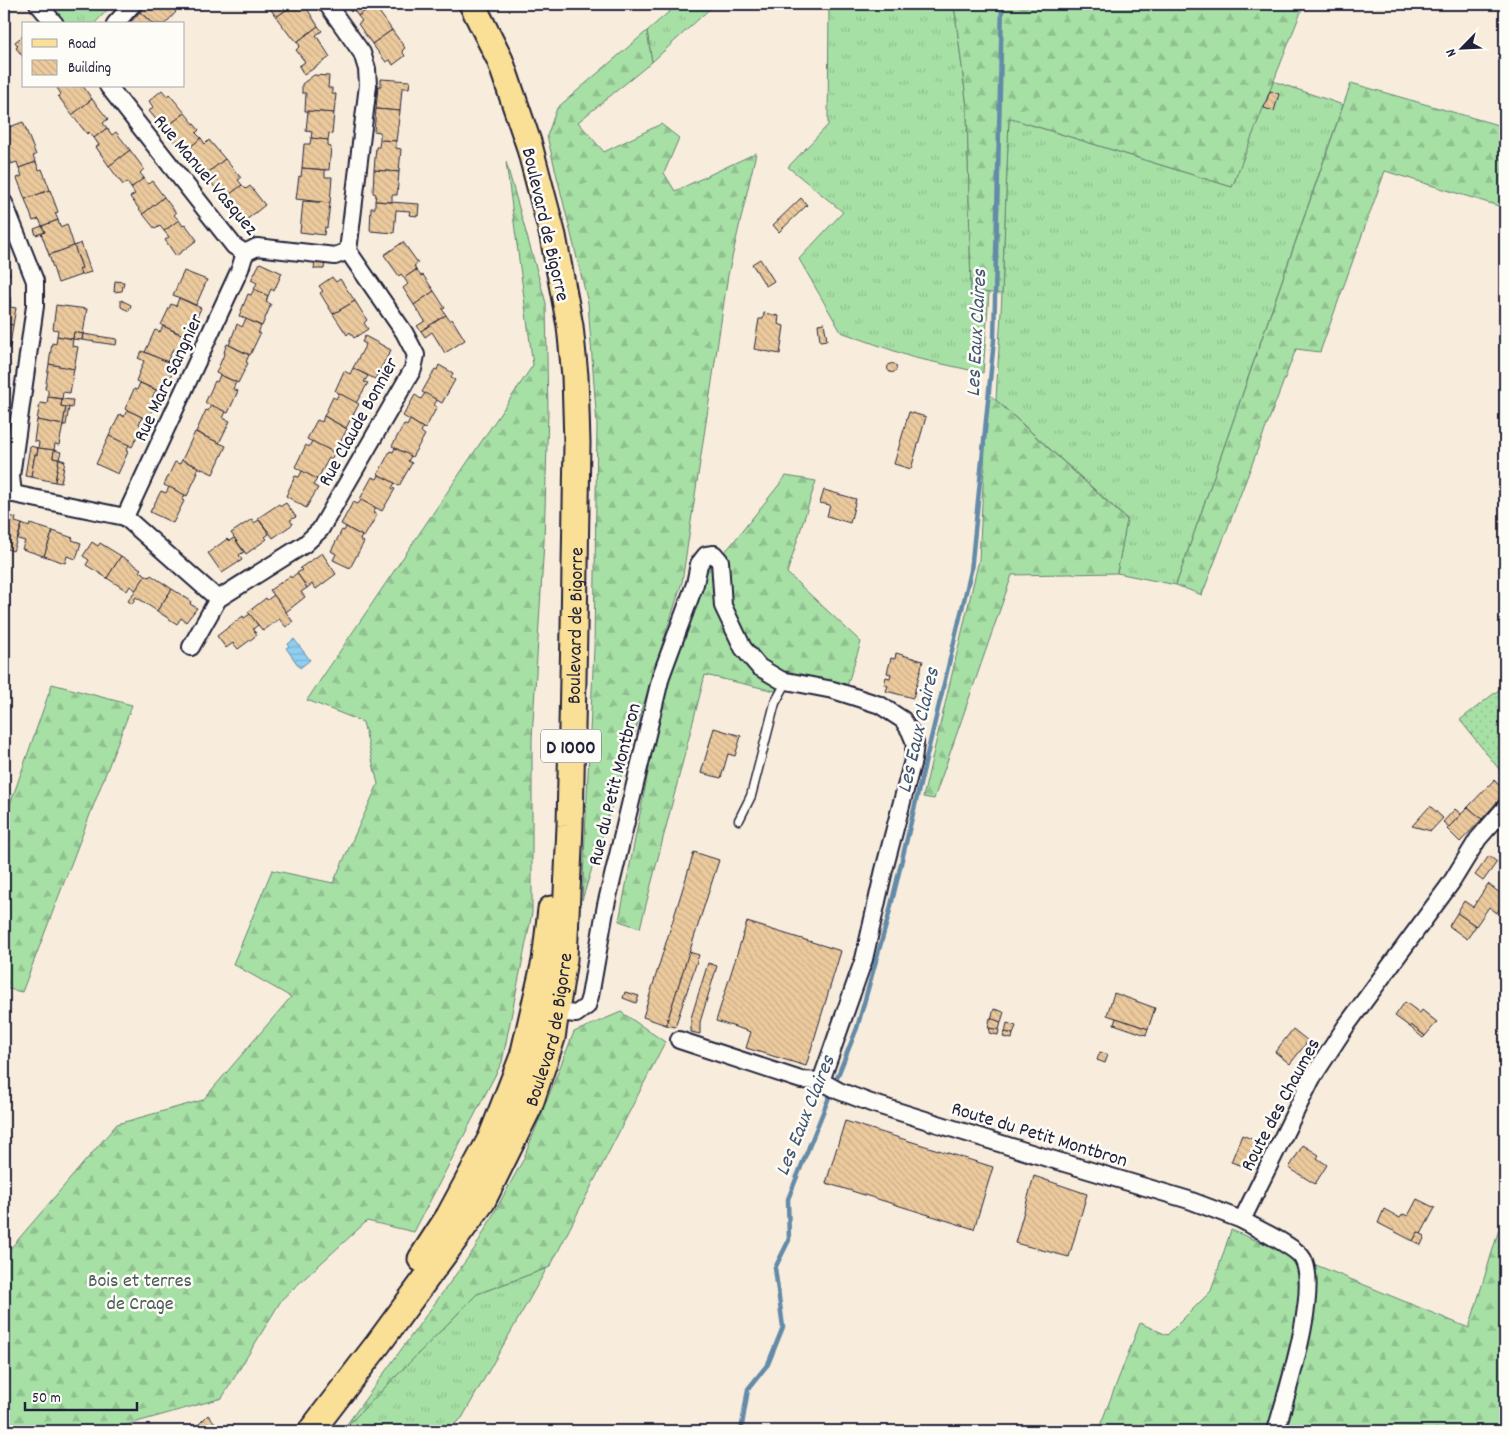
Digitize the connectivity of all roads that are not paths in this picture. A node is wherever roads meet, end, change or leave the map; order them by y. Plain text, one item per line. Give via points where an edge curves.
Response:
1 (38, 4) edge
2 (133, 4) edge
3 (327, 4) edge
4 (460, 4) edge
5 (472, 4) edge
6 (54, 22) edge
7 (117, 22) edge
8 (110, 88) edge
9 (4, 203) edge
10 (348, 251) junction
11 (245, 253) junction
12 (8, 493) edge
13 (125, 517) junction
14 (218, 599) junction
15 (191, 647) dead end
16 (788, 681) junction
17 (1505, 808) edge
18 (739, 820) dead end
19 (557, 1012) junction
20 (679, 1040) dead end
21 (829, 1085) junction
22 (1242, 1220) junction
23 (295, 1431) edge
24 (311, 1431) edge
25 (1276, 1431) edge

1 - 6 street
2 - 7 street
3 - 10 street via 362,53 367,69 368,85
4 - 23 main road, Boulevard de Bigorre / D 1000 via 495,77 515,140 559,320 564,435 562,635 558,814 552,902 546,952 523,1056 491,1138 449,1216 410,1277
5 - 19 main road, Boulevard de Bigorre / D 1000 via 500,60 529,145 553,236 570,326 575,376 577,443 570,826 564,959
8 - 11 street, Rue Manuel Vasquez via 234,246
9 - 12 street via 35,281 35,306
10 - 11 street, Rue Manuel Vasquez via 335,256 256,247
10 - 14 street, Rue Claude Bonnier via 404,332 416,355 413,370 320,530 305,544
11 - 13 street, Rue Marc Sangnier
12 - 13 street
13 - 14 street
14 - 15 street, Rue Claude Bonnier
16 - 18 lane via 775,703 751,796
16 - 19 street, Rue du Petit Montbron via 759,667 743,648 723,606 720,562 714,554 706,555 699,564 661,676 606,905 587,1006 576,1014
16 - 21 street via 833,690 880,706 903,720 915,743 914,760 864,959
17 - 22 street, Route des Chaumes via 1478,839 1451,883 1312,1078
19 - 24 main road, Boulevard de Bigorre / D 1000 via 552,1038 529,1107 482,1202
20 - 21 street, Route du Petit Montbron via 801,1080
21 - 22 street, Route du Petit Montbron via 871,1103 1189,1200
22 - 25 street via 1284,1243 1303,1258 1309,1280 1304,1328

